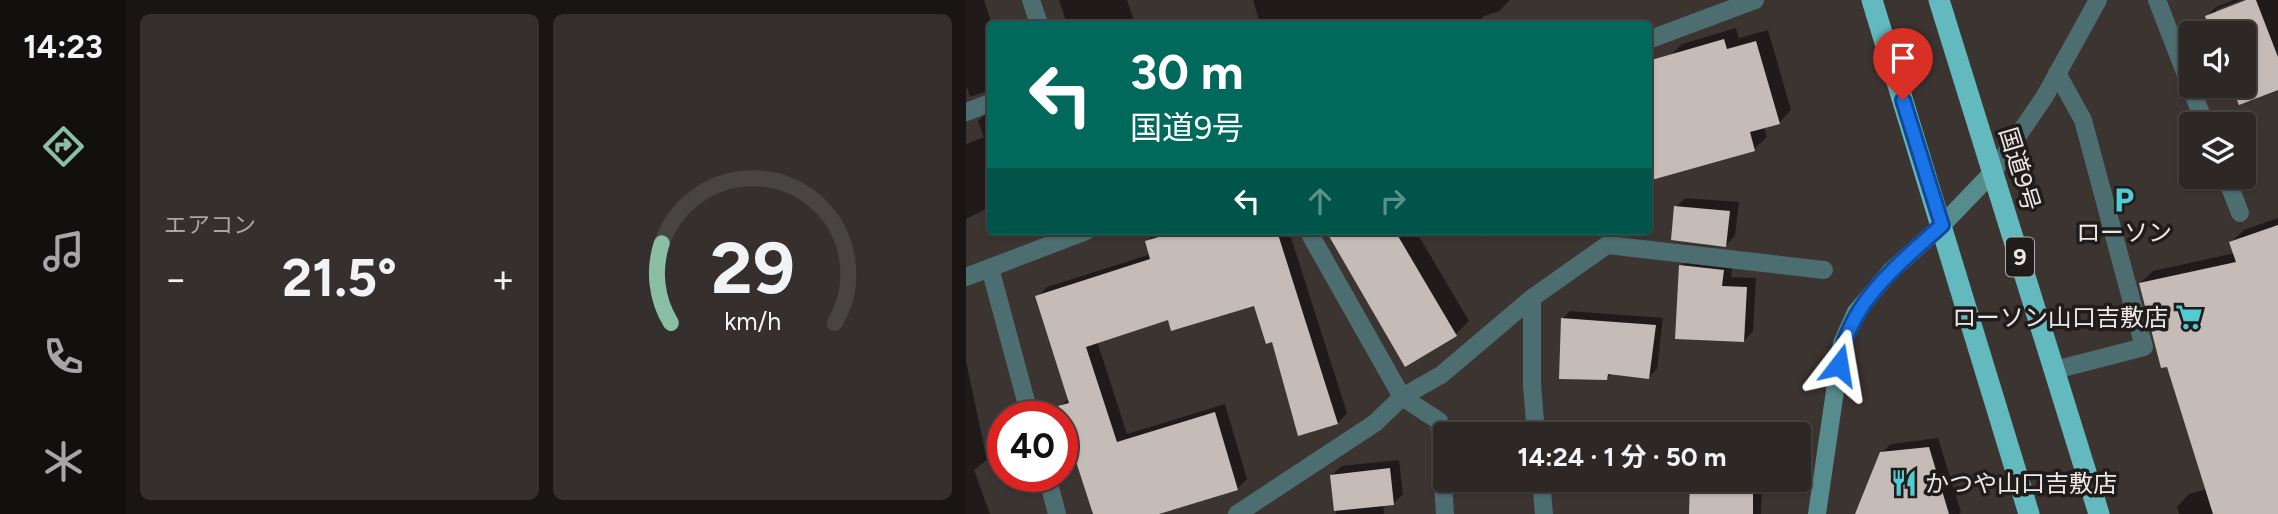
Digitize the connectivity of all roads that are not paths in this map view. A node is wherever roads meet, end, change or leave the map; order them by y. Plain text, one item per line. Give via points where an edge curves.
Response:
1 (1031, 0) edge
2 (1755, 0) edge
3 (1872, 0) edge
4 (1939, 0) edge
5 (2098, 0) edge
6 (2157, 0) edge
7 (1038, 21) edge
8 (1652, 39) edge
9 (2057, 73) junction
10 (987, 104) edge
11 (966, 112) edge
12 (2200, 112) edge
13 (1993, 172) junction
14 (2231, 189) edge
15 (2240, 214) dead end
16 (1942, 225) junction
17 (1076, 235) edge
18 (1311, 236) dead end
19 (990, 268) junction
20 (1824, 270) dead end
21 (966, 277) edge
22 (1532, 298) junction
23 (2055, 370) junction
24 (1402, 397) junction
25 (1026, 401) edge
26 (1535, 422) edge
27 (1051, 492) edge
28 (1542, 492) edge
29 (1057, 514) edge
30 (1237, 514) edge
31 (1445, 514) edge
32 (1544, 514) edge
33 (1817, 514) edge
34 (2029, 514) edge
35 (2099, 514) edge

1 - 7 street
2 - 8 street
3 - 16 highway
4 - 13 highway, 国道9号 / 9
5 - 9 street
6 - 12 street
9 - 13 street
9 - 23 street via 2083,120 2144,347
10 - 11 street
13 - 16 street
13 - 23 highway, 国道9号 / 9
14 - 15 street
16 - 33 street via 1890,272 1856,312 1842,343
16 - 34 highway
17 - 19 street
18 - 24 street
19 - 21 street
19 - 25 street
20 - 22 street via 1607,246
22 - 24 street via 1441,374
22 - 26 street
23 - 35 highway, 国道9号 / 9
24 - 30 street via 1376,423
24 - 31 street via 1439,421
27 - 29 street
28 - 32 street

